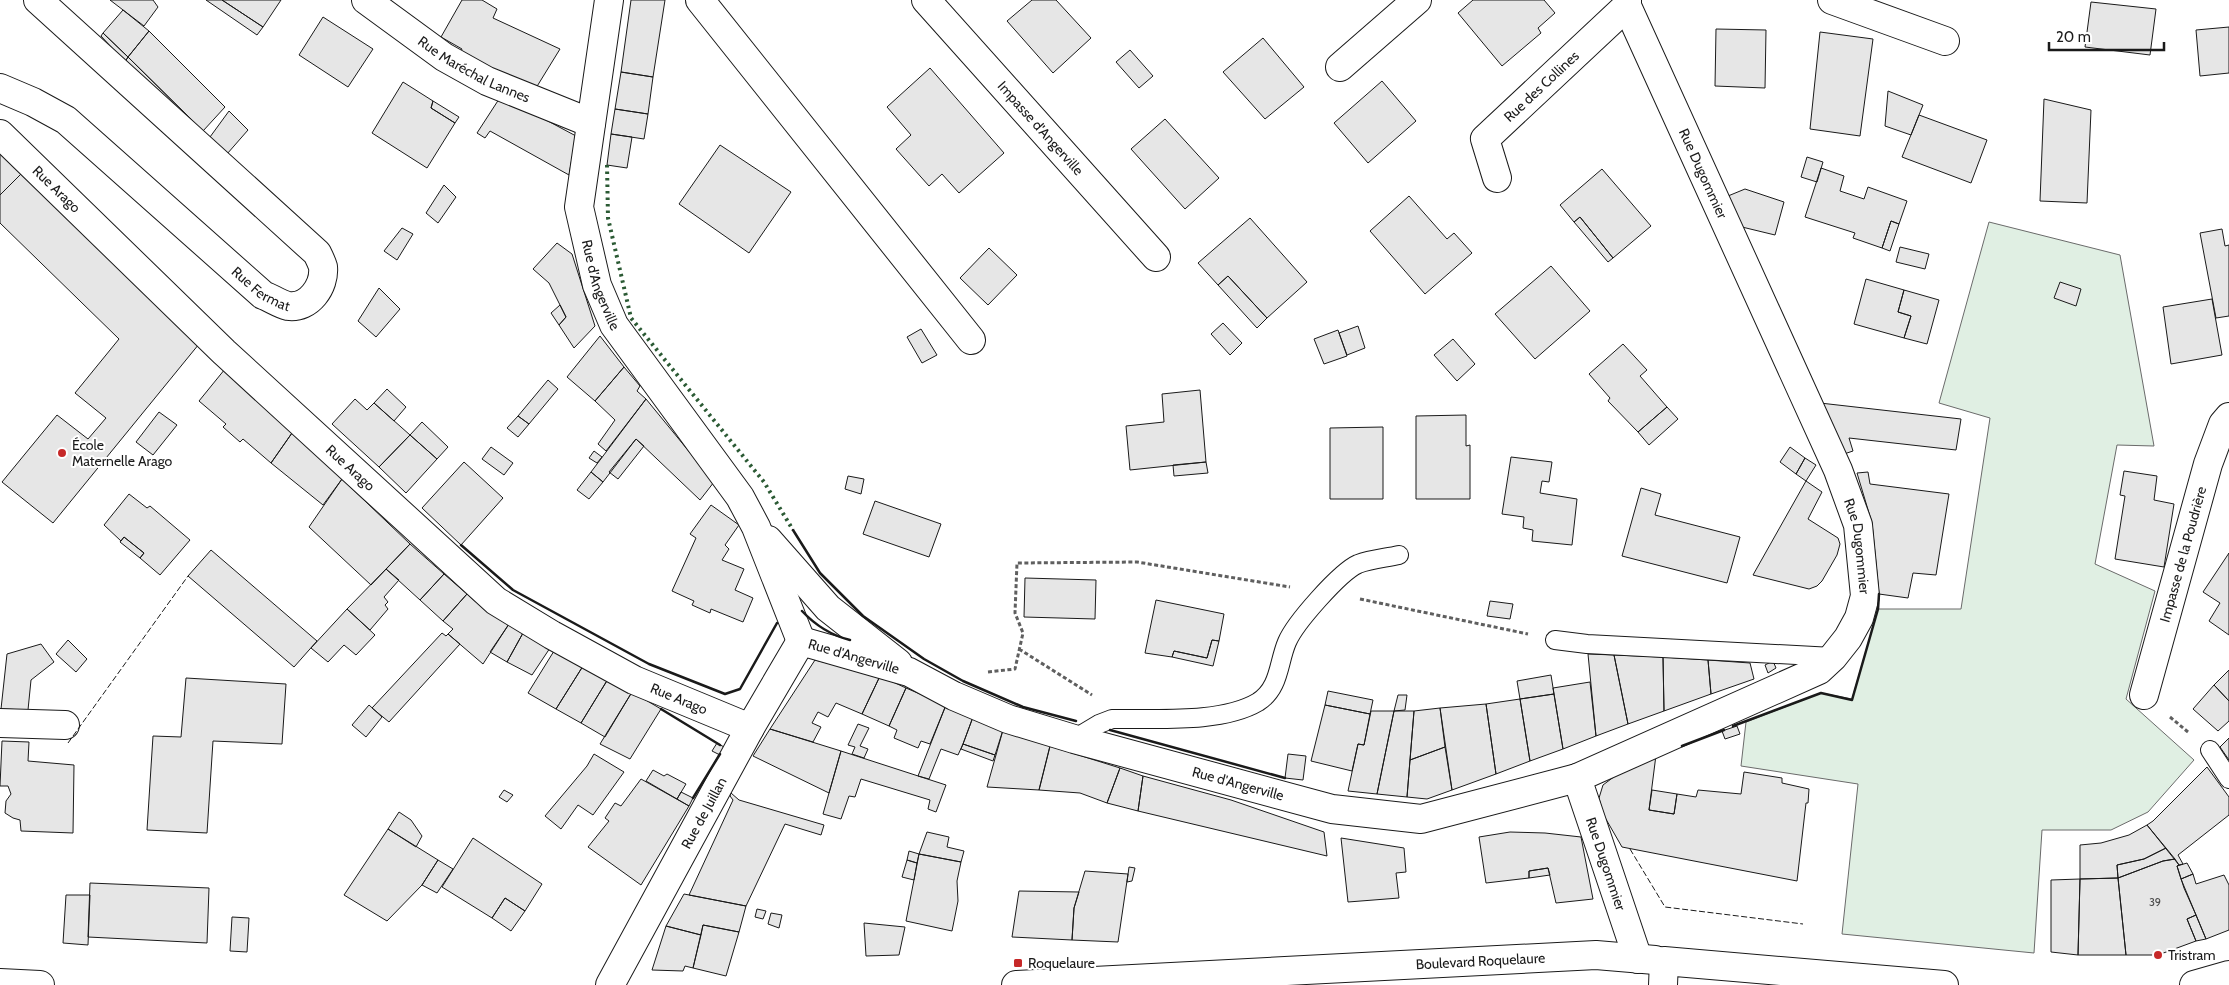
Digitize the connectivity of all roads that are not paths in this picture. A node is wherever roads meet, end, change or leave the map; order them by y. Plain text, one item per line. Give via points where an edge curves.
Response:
1 (38, 0) edge
2 (366, 0) edge
3 (608, 0) edge
4 (700, 0) edge
5 (926, 0) edge
6 (1417, 0) edge
7 (1832, 0) edge
8 (1627, 3) edge
9 (1944, 41) dead end
10 (1340, 67) dead end
11 (0, 88) edge
12 (590, 123) junction
13 (0, 134) edge
14 (1497, 178) dead end
15 (1156, 257) dead end
16 (971, 340) dead end
17 (2229, 417) edge
18 (756, 527) junction
19 (1399, 555) dead end
20 (1555, 640) road end
21 (801, 641) junction
22 (1833, 657) junction
23 (909, 672) junction
24 (2144, 695) road end
25 (0, 723) edge
26 (65, 726) dead end
27 (750, 728) junction
28 (1074, 739) junction
29 (2210, 750) road end
30 (1577, 778) junction
31 (2229, 779) edge
32 (1655, 968) edge
33 (2229, 975) edge
34 (1106, 983) edge
35 (0, 984) edge
36 (40, 985) edge
37 (610, 985) edge
38 (1016, 985) edge
39 (1944, 985) edge
40 (2194, 985) edge

1 - 11 street, Rue Fermat via 317,253 323,266 317,292 306,302 289,306 263,295 66,120
2 - 12 street, Rue Maréchal Lannes via 444,57 487,81
3 - 12 street, Rue d'Angerville
4 - 16 street
5 - 15 street, Impasse d'Angerville
6 - 10 street
7 - 9 street
8 - 14 street, Rue des Collines via 1485,139
8 - 22 street, Rue Dugommier via 1838,470 1858,525 1865,596 1855,625
12 - 18 street, Rue d'Angerville via 579,207 597,285 614,325 740,496
13 - 27 street, Rue Arago via 224,352 496,601 634,680
17 - 24 street, Impasse de la Poudrière via 2223,424 2208,464
18 - 21 street, Rue d'Angerville
18 - 23 street, Rue d'Angerville via 828,608
19 - 28 lane via 1358,564 1324,592 1286,642 1274,686 1259,701 1213,716 1112,719
20 - 22 lane
21 - 23 street, Rue d'Angerville
21 - 27 street, Rue de Juillan
22 - 30 street, Rue Dugommier via 1819,670
23 - 28 street, Rue d'Angerville via 1008,719
25 - 26 street
27 - 37 street, Rue de Juillan
28 - 30 street, Rue d'Angerville via 1332,809 1421,819
29 - 31 lane
30 - 32 street, Rue Dugommier
32 - 34 street, Boulevard Roquelaure via 1596,956
32 - 39 street, Boulevard Roquelaure
33 - 40 street
34 - 38 street, Boulevard Roquelaure
35 - 36 street

